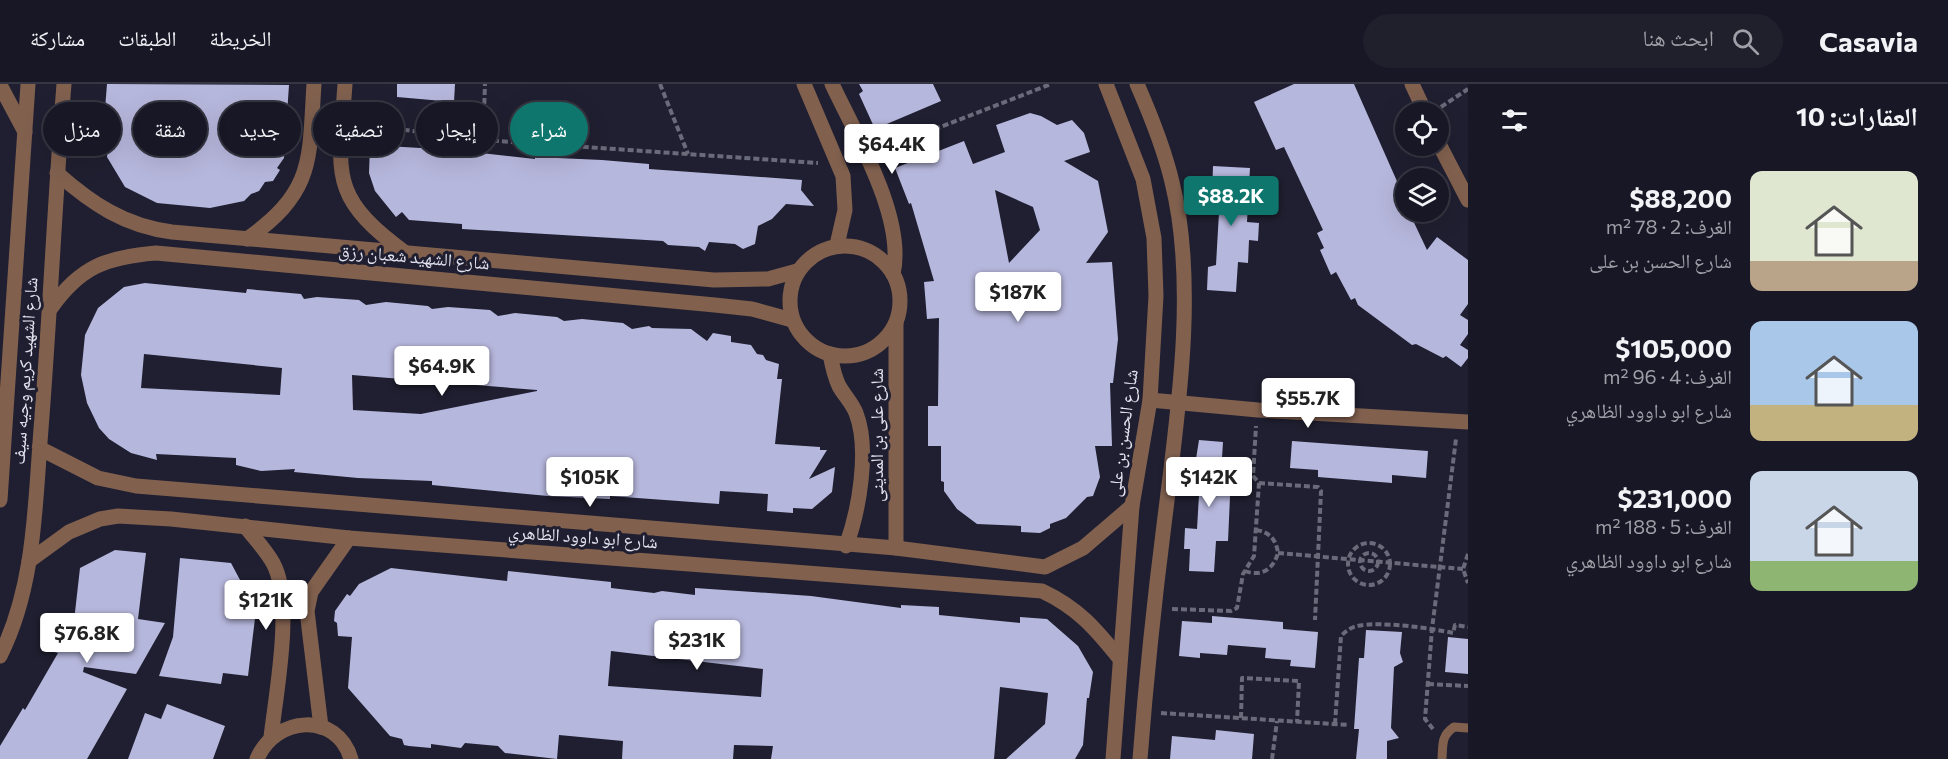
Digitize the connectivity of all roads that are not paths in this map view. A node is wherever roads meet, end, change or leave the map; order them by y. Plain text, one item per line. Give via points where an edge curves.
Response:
1 (28, 84) edge
2 (64, 84) edge
3 (314, 84) edge
4 (345, 84) edge
5 (804, 84) edge
6 (832, 84) edge
7 (1106, 84) edge
8 (1137, 84) edge
9 (1412, 84) edge
10 (0, 85) edge
11 (1420, 102) edge
12 (25, 132) junction
13 (1445, 156) edge
14 (57, 173) junction
15 (1468, 200) edge
16 (247, 239) junction
17 (837, 245) junction
18 (323, 246) junction
19 (407, 254) junction
20 (323, 268) junction
21 (797, 271) junction
22 (893, 274) junction
23 (51, 308) junction
24 (792, 320) junction
25 (896, 322) junction
26 (830, 354) junction
27 (1150, 400) junction
28 (1180, 402) junction
29 (1463, 421) edge
30 (39, 448) junction
31 (0, 500) edge
32 (1132, 506) junction
33 (245, 526) junction
34 (349, 538) junction
35 (846, 546) junction
36 (896, 548) junction
37 (29, 561) junction
38 (1045, 567) junction
39 (1042, 591) junction
40 (0, 656) edge
41 (1120, 658) junction
42 (321, 727) junction
43 (1468, 728) edge
44 (272, 737) junction
45 (257, 759) edge
46 (351, 759) edge
47 (1113, 759) edge
48 (1140, 759) edge
49 (1443, 759) edge

1 - 12 street, شارع الشهيد كريم وجيه سيف
2 - 14 street, شارع الشهيد كريم وجيه سيف
3 - 16 street via 305,175 285,207
4 - 19 street via 341,178 349,198 380,234
5 - 17 street via 839,165 846,199
6 - 22 street via 867,156 894,230 897,252
7 - 27 street, شارع الحسن بن على via 1143,179 1154,238 1156,296
8 - 28 street via 1160,140 1180,229 1184,270
9 - 11 street
10 - 12 street
12 - 31 street, شارع الشهيد كريم وجيه سيف
13 - 15 street
14 - 16 street, شارع الشهيد شعبان رزق via 87,199 131,224
14 - 23 street, شارع الشهيد كريم وجيه سيف
16 - 18 street, شارع الشهيد شعبان رزق
17 - 21 street via 807,259
17 - 22 street via 870,251
18 - 19 street, شارع الشهيد شعبان رزق
18 - 20 street
19 - 21 street, شارع الشهيد شعبان رزق via 714,280 768,279
20 - 23 street, شارع الشهيد شعبان رزق via 127,255 83,272 66,286
20 - 24 street, شارع الشهيد شعبان رزق via 752,309
21 - 24 street via 790,287
22 - 25 street via 899,289
23 - 30 street, شارع الشهيد كريم وجيه سيف
24 - 26 street via 808,342
25 - 26 street via 890,334 869,351 850,356
25 - 36 street, شارع على بن المدينى
26 - 35 street, شارع على بن المدينى via 838,384 855,412 861,432 862,460 853,525
27 - 28 street
27 - 32 street, شارع الحسن بن على
28 - 29 street
28 - 48 street
30 - 35 street, شارع ابو داوود الظاهري via 98,478 136,486
30 - 37 street, شارع الشهيد كريم وجيه سيف
32 - 38 street via 1083,548
32 - 41 street, شارع الحسن بن على
33 - 34 street, شارع ابو داوود الظاهري
33 - 37 street, شارع ابو داوود الظاهري via 118,516 99,519 76,529
33 - 44 street via 274,564 283,609
34 - 39 street, شارع ابو داوود الظاهري
34 - 42 street via 311,592 308,611
35 - 36 street, شارع ابو داوود الظاهري
36 - 38 street, شارع ابو داوود الظاهري
37 - 40 street, شارع الشهيد كريم وجيه سيف via 20,606
38 - 39 street
39 - 41 street, شارع ابو داوود الظاهري via 1076,610
41 - 47 street, شارع الحسن بن على
42 - 44 street via 304,724
42 - 46 street via 337,737
43 - 49 lane via 1454,727 1443,738
44 - 45 street

